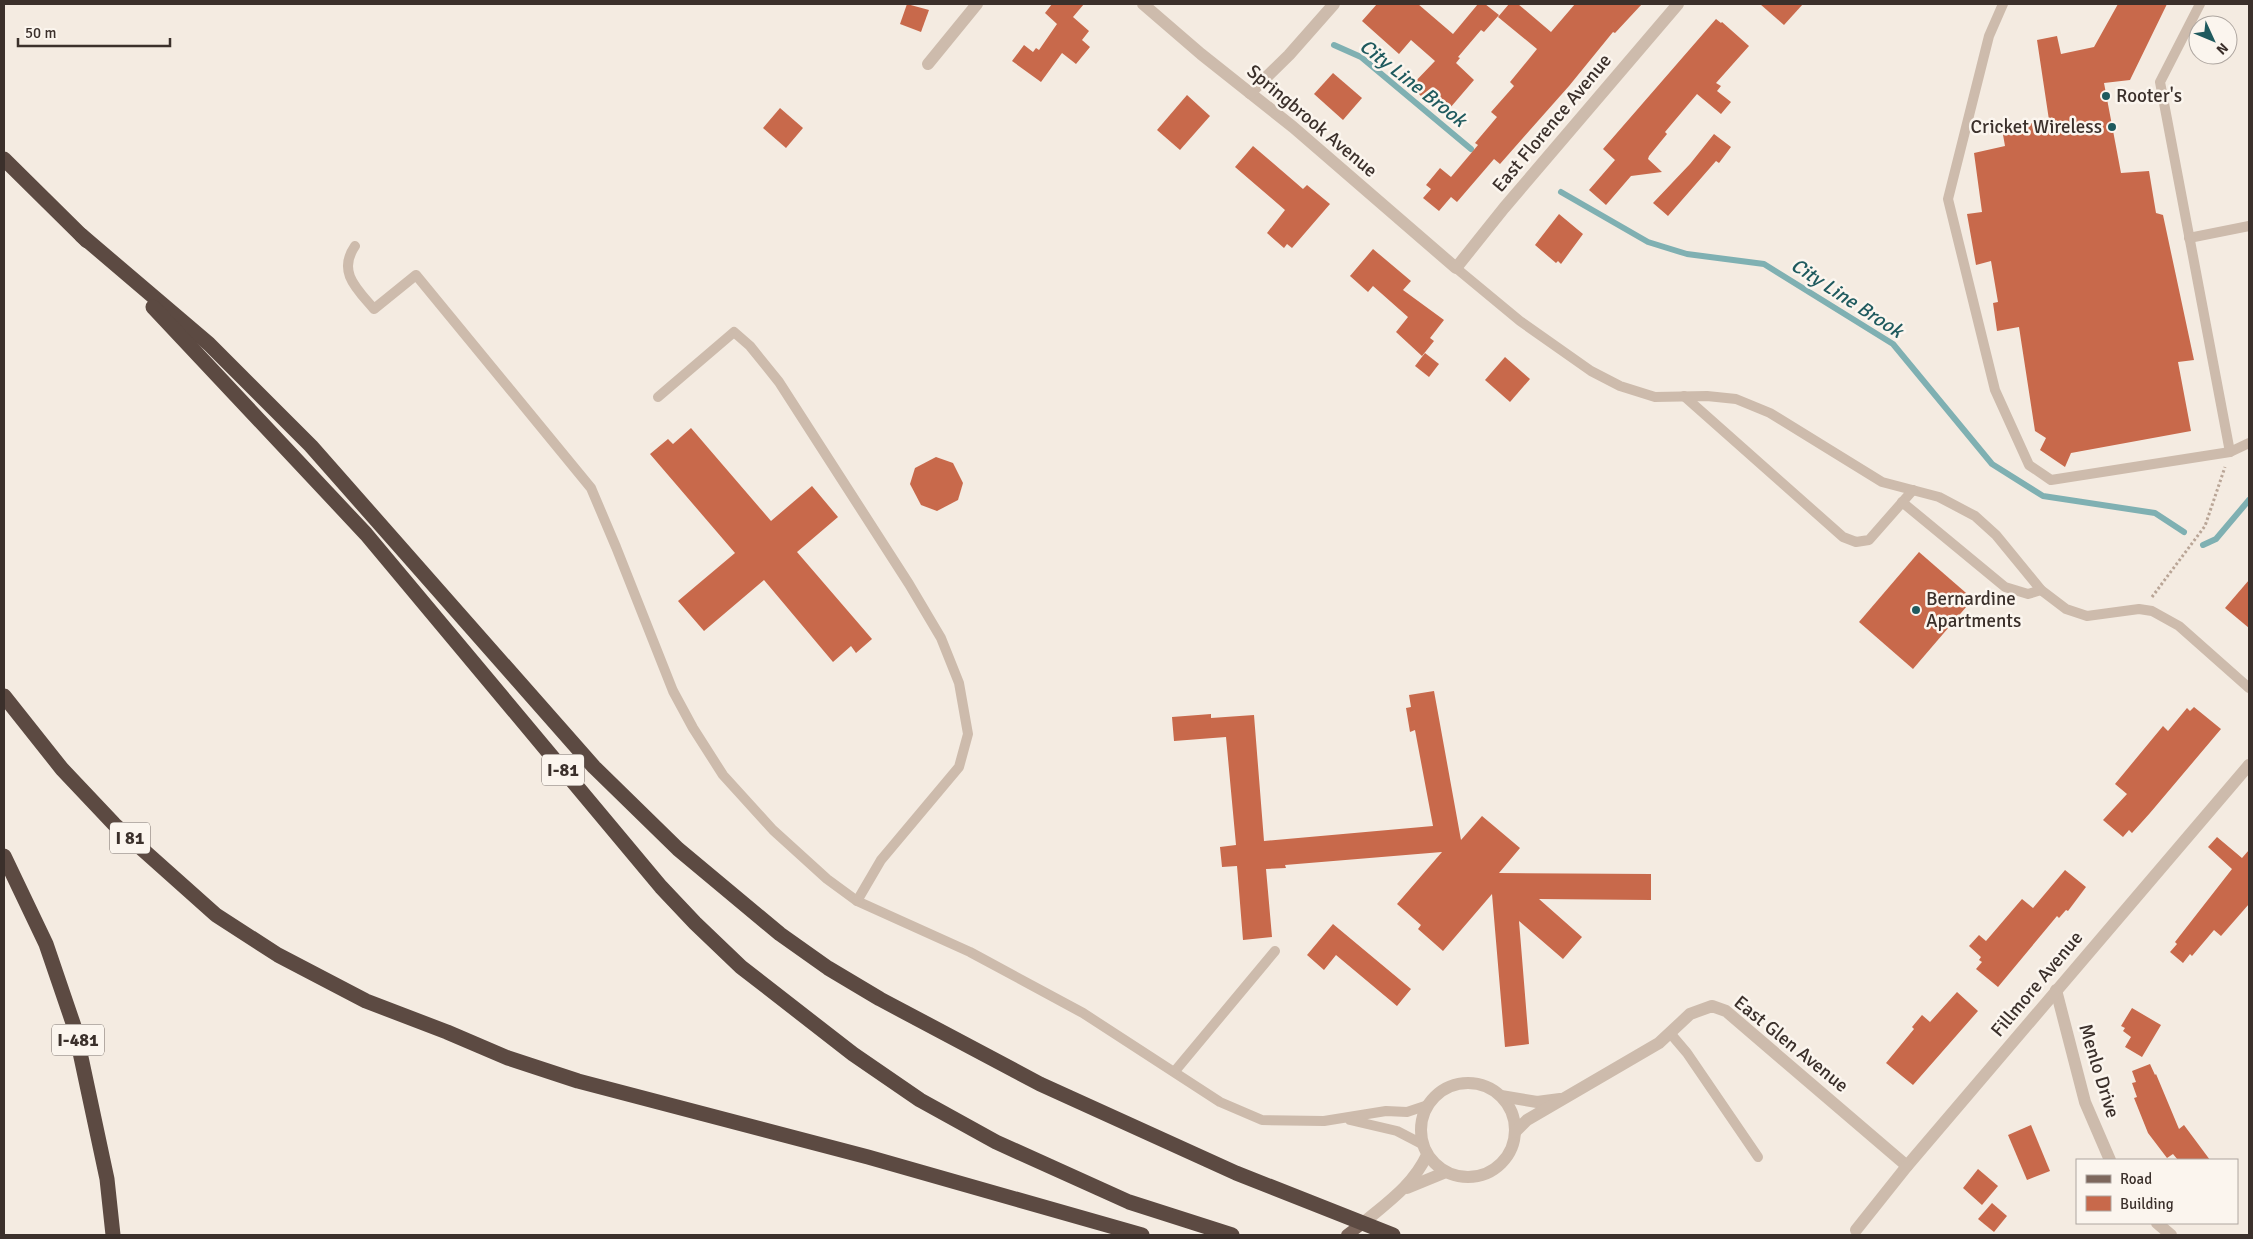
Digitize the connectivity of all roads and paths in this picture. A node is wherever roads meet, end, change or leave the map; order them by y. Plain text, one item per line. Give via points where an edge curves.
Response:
1 (977, 4) edge
2 (1144, 4) edge
3 (1334, 4) edge
4 (1678, 4) edge
5 (2003, 4) edge
6 (2200, 4) edge
7 (928, 64) dead end
8 (1250, 93) junction
9 (4, 159) edge
10 (2249, 226) edge
11 (81, 235) junction
12 (2189, 238) junction
13 (355, 246) dead end
14 (1456, 268) junction
15 (1684, 396) junction
16 (658, 397) dead end
17 (2249, 443) edge
18 (2230, 452) junction
19 (1913, 490) junction
20 (1902, 502) junction
21 (2041, 590) junction
22 (2142, 610) junction
23 (2249, 688) edge
24 (4, 696) edge
25 (2249, 765) edge
26 (4, 856) edge
27 (857, 901) junction
28 (1275, 951) dead end
29 (2056, 990) junction
30 (1670, 1034) junction
31 (1174, 1071) junction
32 (1501, 1096) junction
33 (1567, 1098) junction
34 (1428, 1106) junction
35 (1339, 1118) junction
36 (1515, 1132) junction
37 (1424, 1150) junction
38 (1758, 1157) dead end
39 (2110, 1159) edge
40 (1908, 1166) junction
41 (1446, 1172) junction
42 (1403, 1190) junction
43 (1363, 1223) junction
44 (2158, 1224) edge
45 (1856, 1230) dead end
46 (113, 1235) edge
47 (1142, 1235) edge
48 (1232, 1235) edge
49 (1346, 1235) edge
50 (1393, 1235) edge
51 (2171, 1235) edge

1 - 7 street
2 - 8 street, Springbrook Avenue
3 - 8 street
4 - 14 street, East Florence Avenue
5 - 18 lane via 1989,36 1948,199 1995,390 2029,465 2051,480
6 - 12 lane via 2160,82
8 - 14 street, Springbrook Avenue
9 - 11 highway, I-81
10 - 12 lane
11 - 43 highway via 209,344 310,446 594,767 678,849 780,934 880,999 1040,1084 1236,1173
11 - 48 highway, I-81 via 190,345 366,534 661,886 741,967 905,1090 996,1142 1129,1202
12 - 18 lane
13 - 27 lane via 346,270 374,309 416,275 591,488 673,691 692,728 723,775 773,830 827,879
14 - 15 lane via 1520,321 1591,371 1620,386 1654,397
15 - 19 lane via 1736,399 1762,410 1882,482
15 - 20 lane via 1843,537 1856,542 1869,540
16 - 27 lane via 734,332 750,346 779,382 909,584 941,638 959,683 968,734 958,767 881,860
17 - 18 lane
18 - 22 path via 2205,526
19 - 20 lane
19 - 21 lane via 1939,497 1975,516 1996,535
20 - 21 lane via 2004,588 2028,594
21 - 22 lane via 2066,609 2088,616
22 - 23 lane via 2152,611 2179,626
24 - 47 highway, I 81 via 62,769 114,824 216,915 278,955 366,1001 551,1072
25 - 29 street, Fillmore Avenue
26 - 46 highway, I-481 via 46,944 75,1029 107,1179
27 - 31 lane via 970,952 1083,1013
28 - 31 lane
29 - 39 street, Menlo Drive via 2085,1102
29 - 40 street, Fillmore Avenue
30 - 33 street, East Glen Avenue via 1659,1044
30 - 38 lane via 1687,1053
30 - 40 street, East Glen Avenue via 1690,1014 1712,1006 1726,1011
31 - 35 lane via 1220,1102 1262,1120 1324,1121
32 - 33 street, East Glen Avenue via 1537,1102
32 - 34 street, East Glen Avenue via 1488,1087 1459,1083 1445,1088
32 - 36 street via 1510,1108
33 - 36 street, East Glen Avenue via 1527,1120
34 - 35 lane via 1407,1112 1386,1111
34 - 37 street, East Glen Avenue via 1420,1128
35 - 37 lane via 1398,1131
36 - 41 street via 1511,1151 1502,1164 1489,1173 1473,1178 1456,1177
37 - 41 street
37 - 42 street via 1419,1171
40 - 45 street, Fillmore Avenue
41 - 42 street
42 - 43 street
43 - 49 main road
43 - 50 highway
44 - 51 street

